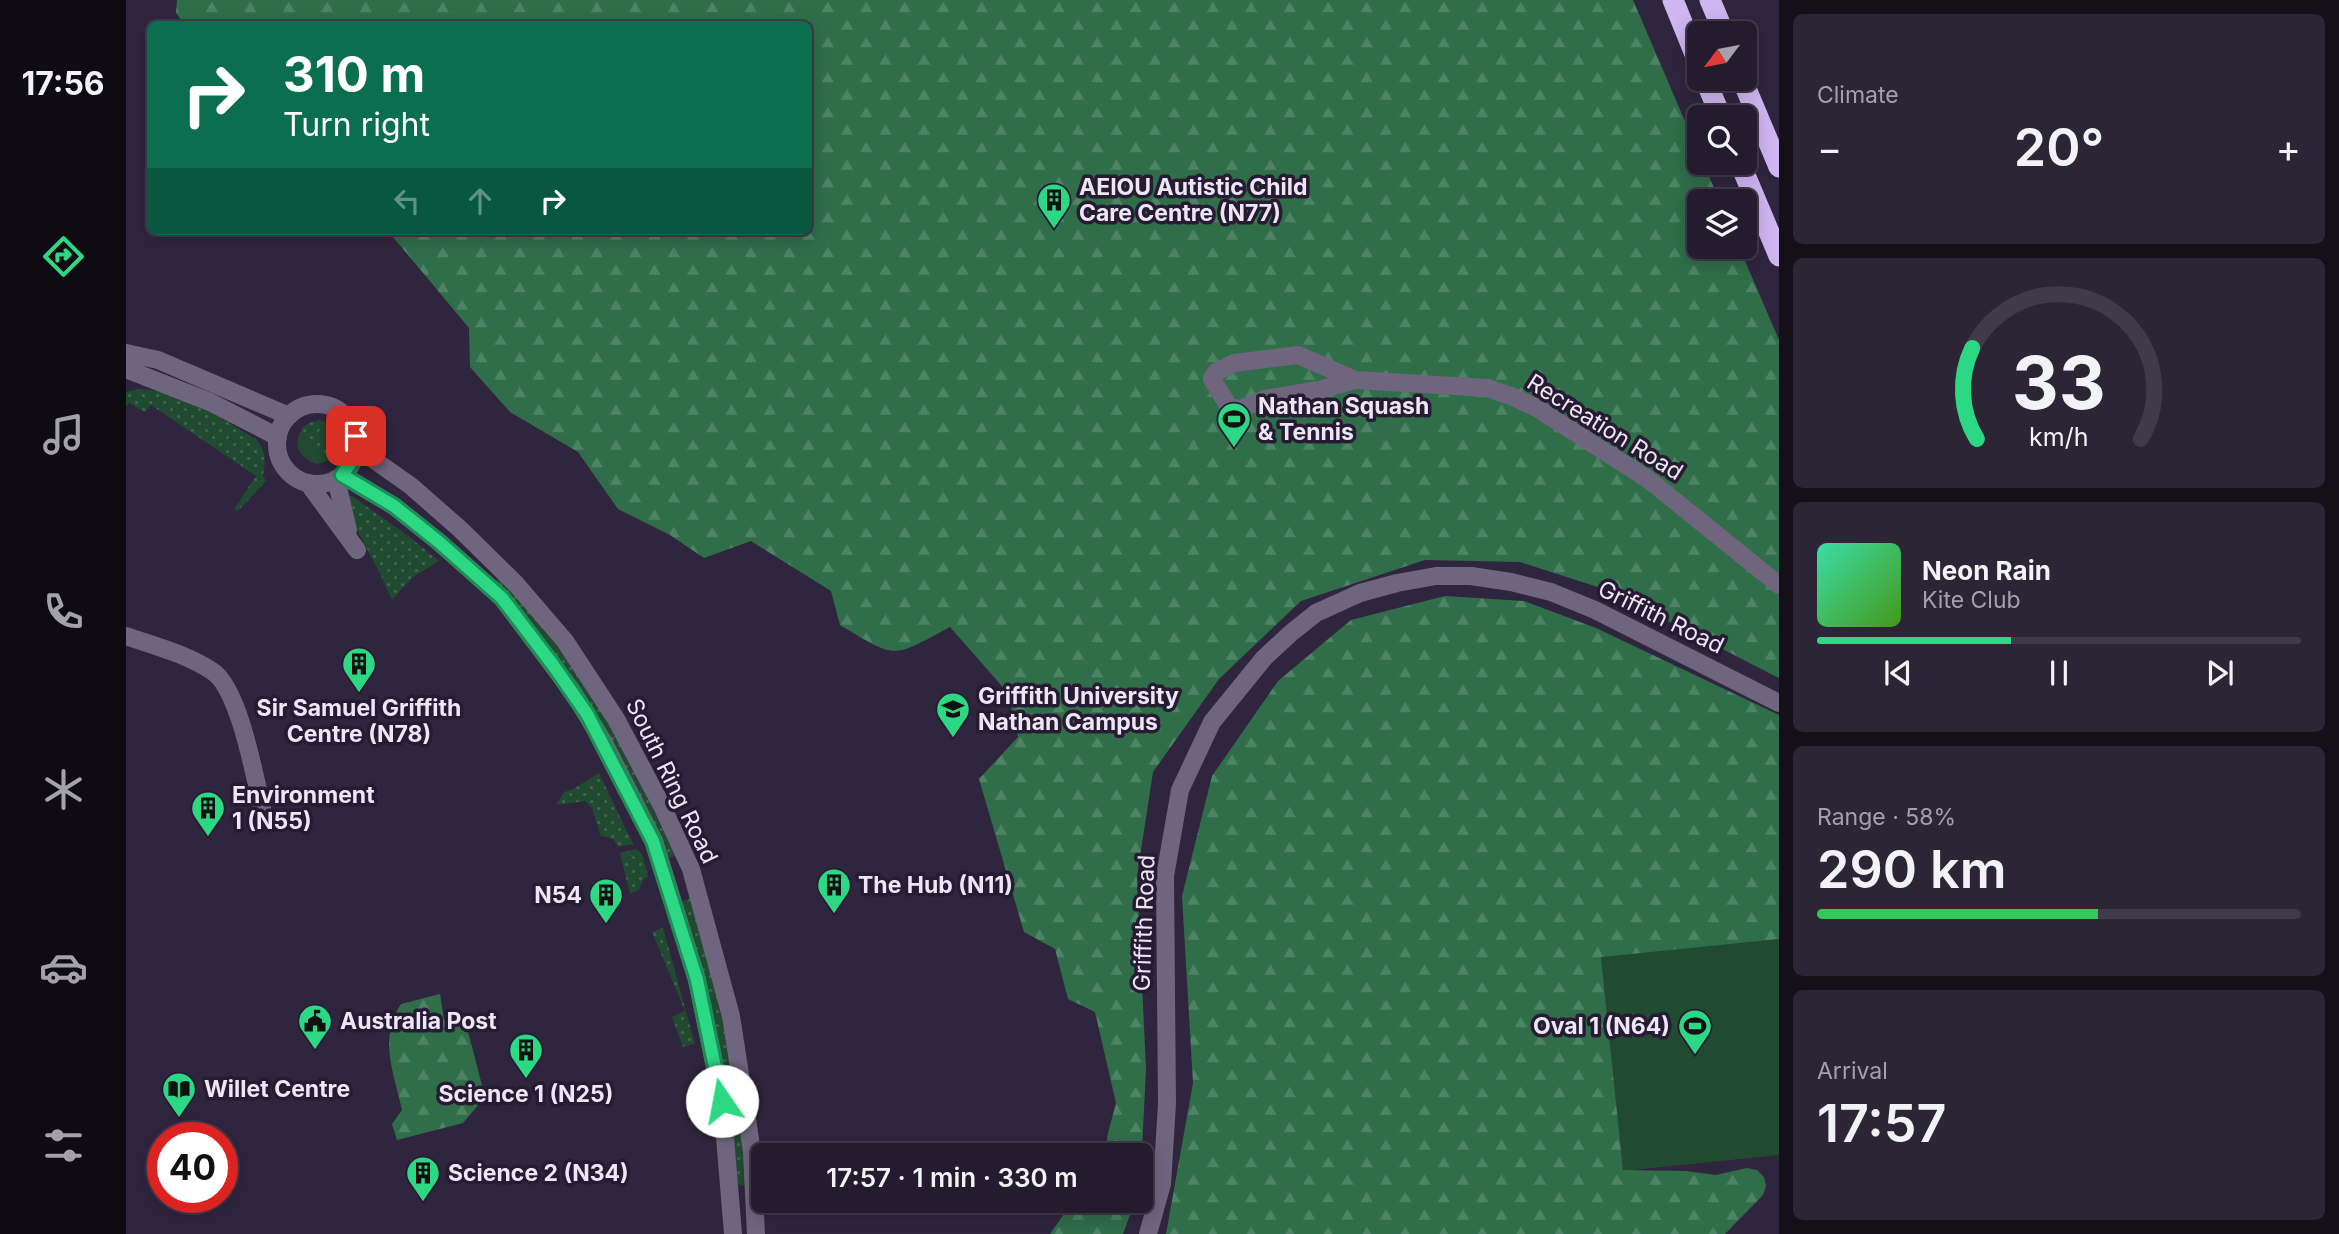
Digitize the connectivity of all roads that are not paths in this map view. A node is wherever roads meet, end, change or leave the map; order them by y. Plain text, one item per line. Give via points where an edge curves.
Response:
1 (1673, 0) edge
2 (1710, 0) edge
3 (1719, 21) edge
4 (1687, 34) edge
5 (1747, 91) edge
6 (1779, 167) edge
7 (1745, 175) edge
8 (1779, 256) edge
9 (126, 353) edge
10 (126, 369) edge
11 (1355, 380) junction
12 (289, 416) junction
13 (278, 437) junction
14 (357, 448) junction
15 (339, 477) junction
16 (308, 483) junction
17 (1779, 586) edge
18 (126, 636) edge
19 (1779, 703) edge
20 (264, 817) dead end
21 (733, 1234) edge
22 (756, 1234) edge
23 (1148, 1234) edge

1 - 4 highway
2 - 3 highway
5 - 6 highway
7 - 8 highway
9 - 12 street via 158,360
10 - 13 street via 210,402
11 - 11 street, Recreation Road via 1265,399 1240,409 1229,407 1212,379 1234,363 1298,355
11 - 17 street, Recreation Road via 1488,388 1535,407 1649,480
12 - 13 street
12 - 14 street via 314,403 333,408 352,424
13 - 16 street via 286,469
14 - 15 street via 350,468
14 - 22 street, South Ring Road via 411,486 460,529 565,641 616,719 662,806 691,869 731,1016 752,1152
15 - 16 street via 327,483
15 - 16 street via 344,520 356,550
15 - 21 street, South Ring Road via 394,506 502,598 572,691 604,743 653,841 697,980 722,1101
18 - 20 street via 165,649 220,677 234,702
19 - 23 street, Griffith Road via 1573,601 1511,582 1471,576 1436,576 1360,593 1316,614 1291,633 1264,658 1212,723 1180,790 1165,876 1167,1104 1162,1184

